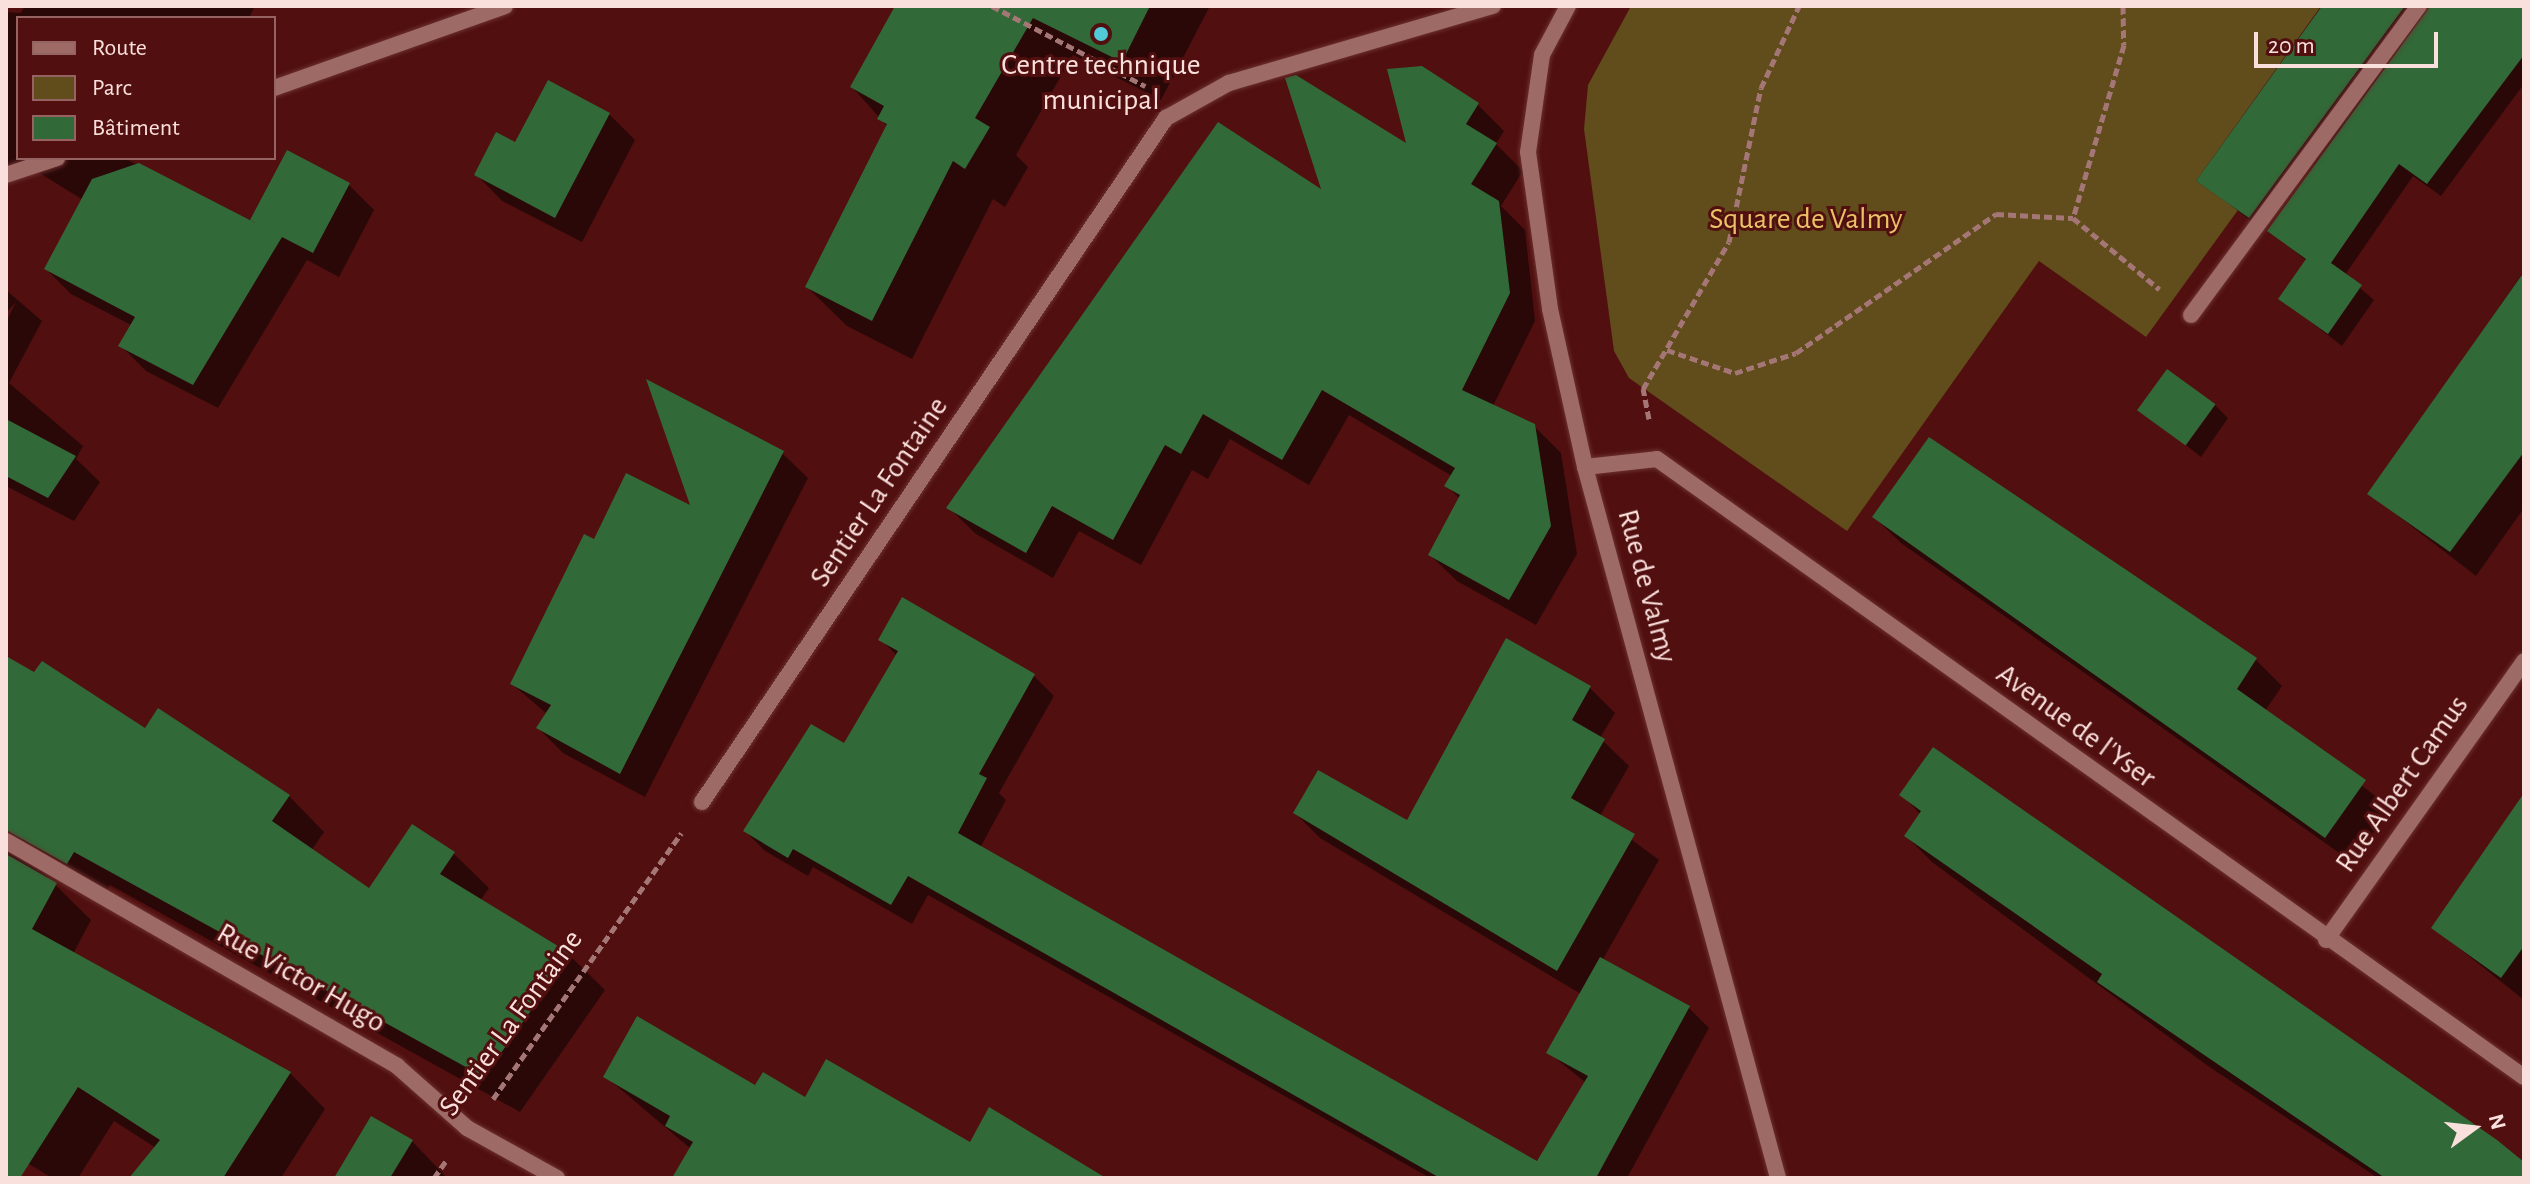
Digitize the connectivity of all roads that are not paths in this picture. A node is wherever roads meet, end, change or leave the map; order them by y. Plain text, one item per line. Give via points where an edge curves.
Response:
1 (505, 6) edge
2 (1493, 6) edge
3 (1568, 6) edge
4 (2419, 6) edge
5 (276, 87) edge
6 (51, 160) edge
7 (6, 175) edge
8 (2191, 315) road end
9 (1585, 467) junction
10 (2524, 661) edge
11 (702, 802) road end
12 (6, 841) edge
13 (2326, 940) junction
14 (2524, 1077) edge
15 (557, 1178) edge
16 (1778, 1178) edge

1 - 5 street
2 - 11 street, Sentier La Fontaine via 1229,83 1179,108
3 - 9 street, Rue de Valmy via 1542,55 1528,152 1550,309
4 - 8 street
6 - 7 street
9 - 13 street, Avenue de l'Yser via 1657,459
9 - 16 street, Rue de Valmy
10 - 13 street, Rue Albert Camus
12 - 15 street, Rue Victor Hugo via 397,1066 467,1128
13 - 14 street, Avenue de l'Yser

